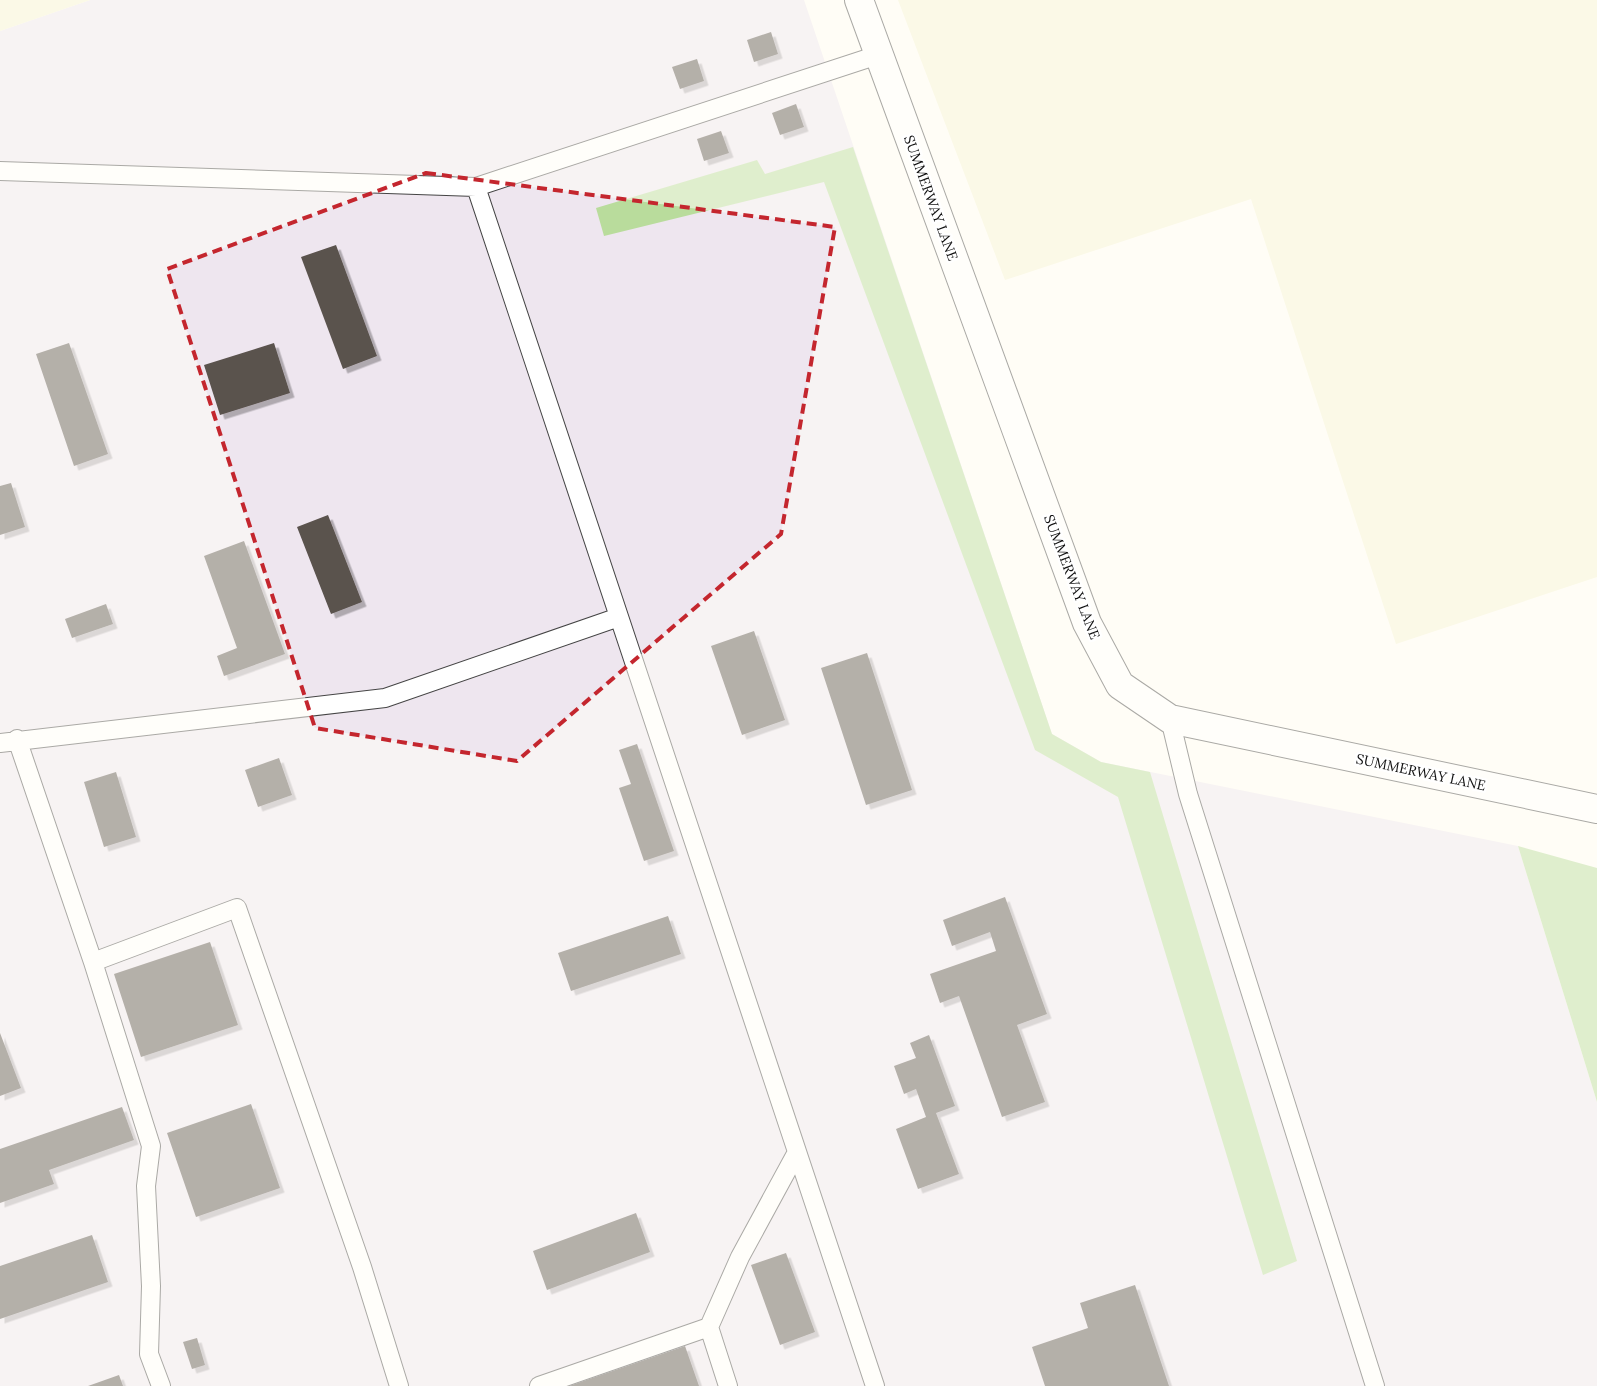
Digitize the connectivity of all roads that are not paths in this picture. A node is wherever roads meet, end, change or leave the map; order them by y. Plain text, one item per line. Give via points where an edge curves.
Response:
1 (859, 0) edge
2 (878, 55) junction
3 (0, 171) edge
4 (476, 187) junction
5 (619, 617) junction
6 (1170, 719) junction
7 (9, 741) edge
8 (1597, 809) edge
9 (93, 962) junction
10 (797, 1152) junction
11 (709, 1327) junction
12 (161, 1386) edge
13 (399, 1386) edge
14 (539, 1386) edge
15 (728, 1386) edge
16 (875, 1386) edge
17 (1375, 1386) edge

1 - 2 street, SUMMERWAY LANE
2 - 4 lane
2 - 6 street, SUMMERWAY LANE via 1087,623 1120,684
3 - 4 lane
4 - 5 lane
5 - 7 lane via 385,698
5 - 10 lane
6 - 8 street, SUMMERWAY LANE
6 - 17 lane via 1188,794
7 - 9 lane
9 - 12 lane via 151,1146 146,1186 151,1286 148,1354
9 - 13 lane via 237,908 362,1267
10 - 11 lane via 740,1257
10 - 16 lane
11 - 14 lane
11 - 15 lane

